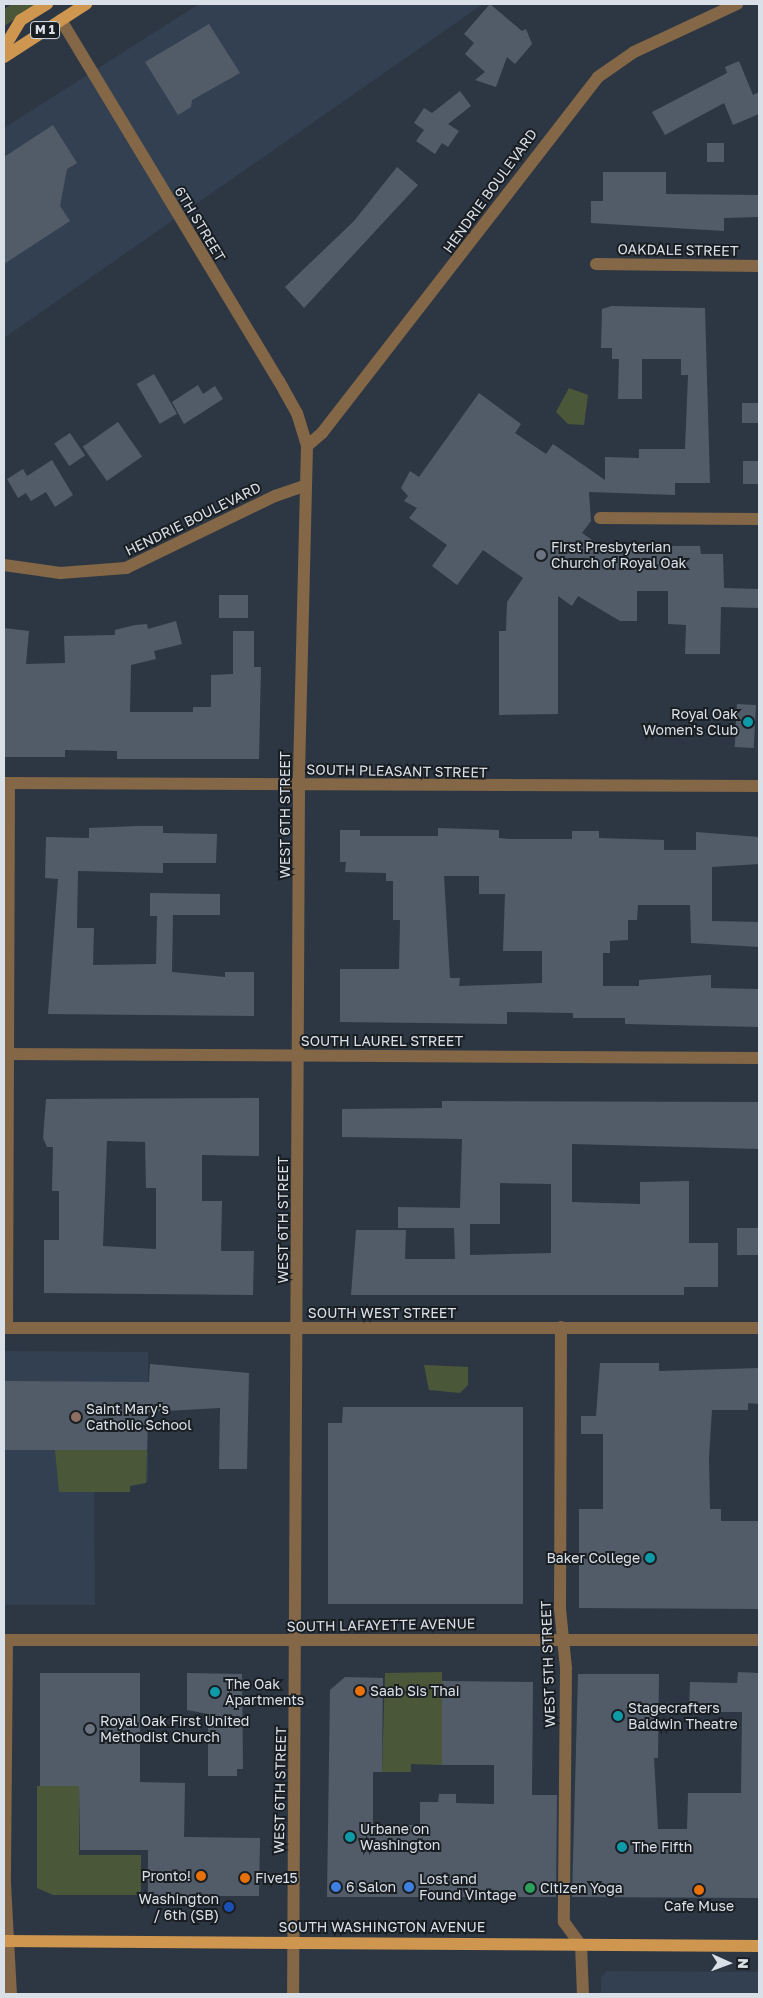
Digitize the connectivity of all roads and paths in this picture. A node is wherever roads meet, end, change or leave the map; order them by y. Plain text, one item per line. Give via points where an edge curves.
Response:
1 (47, 4) edge
2 (86, 4) edge
3 (738, 4) edge
4 (61, 20) junction
5 (4, 48) edge
6 (4, 57) edge
7 (596, 264) dead end
8 (759, 266) edge
9 (307, 446) junction
10 (304, 486) junction
11 (600, 518) dead end
12 (759, 519) edge
13 (4, 566) edge
14 (6, 783) edge
15 (299, 785) junction
16 (759, 786) edge
17 (5, 1054) edge
18 (300, 1055) junction
19 (759, 1058) edge
20 (298, 1327) junction
21 (562, 1327) junction
22 (5, 1328) edge
23 (759, 1328) edge
24 (562, 1639) junction
25 (5, 1640) edge
26 (297, 1640) junction
27 (759, 1640) edge
28 (5, 1941) edge
29 (294, 1941) junction
30 (581, 1945) junction
31 (759, 1946) edge
32 (11, 1994) edge
33 (293, 1994) edge
34 (583, 1994) edge

1 - 5 main road via 20,20
2 - 4 main road, M 1
3 - 9 street, HENDRIE BOULEVARD via 634,52 598,77 322,433
4 - 6 main road, M 1
4 - 9 street, 6TH STREET via 279,381 297,413
7 - 8 street, OAKDALE STREET
9 - 10 street, WEST 6TH STREET
10 - 13 street, HENDRIE BOULEVARD via 275,496 126,568 60,573
10 - 15 street, WEST 6TH STREET
11 - 12 street
14 - 15 street, SOUTH PLEASANT STREET
14 - 17 street
15 - 16 street, SOUTH PLEASANT STREET
15 - 18 street, WEST 6TH STREET
17 - 18 street, SOUTH LAUREL STREET
17 - 22 street
18 - 19 street, SOUTH LAUREL STREET
18 - 20 street, WEST 6TH STREET
20 - 21 street, SOUTH WEST STREET
20 - 22 street, SOUTH WEST STREET
20 - 26 street, WEST 6TH STREET
21 - 23 street, SOUTH WEST STREET
21 - 24 street, WEST 5TH STREET
24 - 26 street, SOUTH LAFAYETTE AVENUE
24 - 27 street, SOUTH LAFAYETTE AVENUE
24 - 30 street, WEST 5TH STREET via 566,1668 564,1922
25 - 26 street, SOUTH LAFAYETTE AVENUE
25 - 28 street
26 - 29 street, WEST 6TH STREET
28 - 29 main road, SOUTH WASHINGTON AVENUE
28 - 32 street
29 - 30 main road, SOUTH WASHINGTON AVENUE
29 - 33 street, WEST 6TH STREET
30 - 31 main road, SOUTH WASHINGTON AVENUE
30 - 34 street

